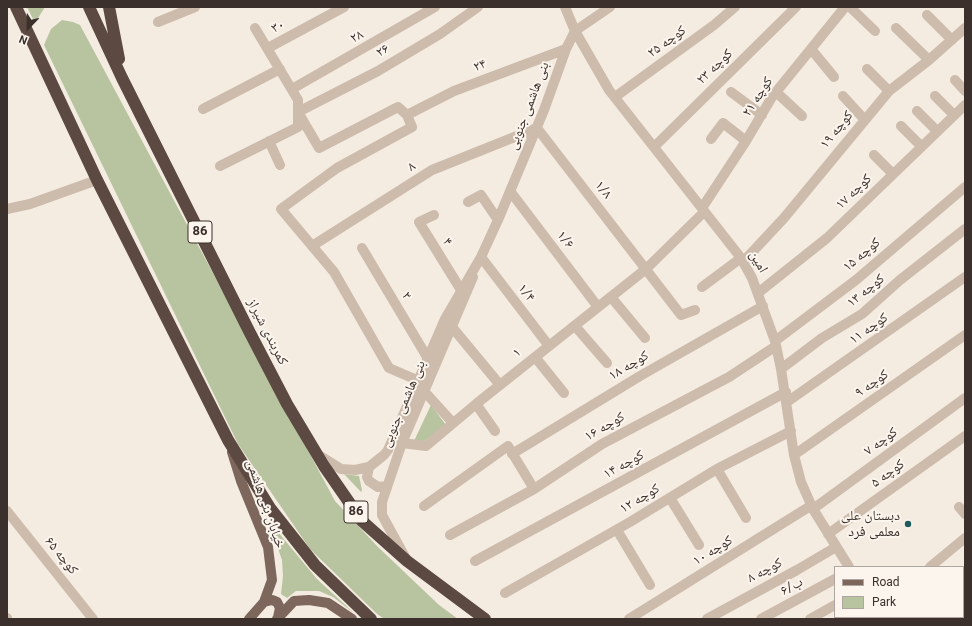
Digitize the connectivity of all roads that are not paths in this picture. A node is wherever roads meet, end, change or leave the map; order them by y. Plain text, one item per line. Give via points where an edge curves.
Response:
1 (16, 7) edge
2 (90, 7) edge
3 (109, 7) edge
4 (195, 7) edge
5 (344, 7) edge
6 (435, 7) edge
7 (478, 7) edge
8 (565, 7) edge
9 (610, 7) edge
10 (735, 7) edge
11 (796, 7) edge
12 (845, 7) edge
13 (850, 7) edge
14 (927, 15) dead end
15 (158, 22) dead end
16 (255, 28) dead end
17 (896, 28) dead end
18 (965, 28) edge
19 (875, 31) dead end
20 (575, 32) junction
21 (952, 40) junction
22 (268, 48) junction
23 (566, 49) junction
24 (811, 49) junction
25 (929, 60) junction
26 (280, 69) junction
27 (867, 69) dead end
28 (834, 77) dead end
29 (122, 78) junction
30 (955, 80) dead end
31 (292, 89) junction
32 (965, 91) edge
33 (731, 92) dead end
34 (776, 92) junction
35 (889, 92) junction
36 (843, 96) dead end
37 (935, 96) dead end
38 (614, 97) junction
39 (965, 105) edge
40 (203, 109) dead end
41 (917, 111) dead end
42 (298, 112) junction
43 (407, 115) junction
44 (762, 115) junction
45 (954, 115) junction
46 (802, 116) dead end
47 (864, 119) junction
48 (901, 126) dead end
49 (537, 128) junction
50 (937, 131) junction
51 (711, 138) dead end
52 (746, 141) junction
53 (269, 142) junction
54 (921, 146) junction
55 (654, 147) junction
56 (874, 155) dead end
57 (280, 165) dead end
58 (220, 166) dead end
59 (893, 174) junction
60 (97, 180) junction
61 (965, 187) edge
62 (510, 191) junction
63 (468, 202) dead end
64 (7, 209) edge
65 (703, 210) junction
66 (434, 215) dead end
67 (498, 220) junction
68 (965, 229) edge
69 (312, 246) junction
70 (362, 248) dead end
71 (480, 257) junction
72 (742, 260) junction
73 (646, 269) junction
74 (965, 277) edge
75 (702, 287) dead end
76 (461, 290) junction
77 (758, 293) junction
78 (611, 296) junction
79 (763, 306) junction
80 (598, 307) junction
81 (695, 310) dead end
82 (575, 326) junction
83 (452, 327) junction
84 (965, 335) edge
85 (645, 338) dead end
86 (775, 343) junction
87 (549, 346) junction
88 (427, 357) junction
89 (535, 357) junction
90 (607, 363) dead end
91 (781, 369) junction
92 (417, 380) junction
93 (500, 385) junction
94 (424, 391) junction
95 (564, 393) dead end
96 (786, 397) junction
97 (965, 398) edge
98 (476, 404) junction
99 (453, 423) junction
100 (495, 431) dead end
101 (791, 431) junction
102 (965, 436) edge
103 (228, 440) junction
104 (402, 442) junction
105 (317, 454) junction
106 (512, 454) junction
107 (794, 455) junction
108 (369, 467) junction
109 (717, 469) junction
110 (387, 486) junction
111 (534, 489) junction
112 (670, 498) junction
113 (424, 506) dead end
114 (812, 507) junction
115 (7, 511) edge
116 (746, 518) dead end
117 (617, 530) junction
118 (828, 534) junction
119 (450, 535) dead end
120 (965, 538) edge
121 (699, 545) dead end
122 (836, 547) junction
123 (407, 561) junction
124 (475, 562) dead end
125 (848, 566) edge
126 (931, 566) edge
127 (834, 581) edge
128 (650, 585) dead end
129 (505, 593) dead end
130 (264, 602) junction
131 (834, 606) edge
132 (278, 618) edge
133 (93, 619) edge
134 (249, 619) edge
135 (352, 619) edge
136 (371, 619) edge
137 (485, 619) edge
138 (629, 619) edge
139 (708, 619) edge
140 (762, 619) edge
141 (810, 619) edge

1 - 60 highway
2 - 29 highway, کمربندی شیراز / 86
3 - 29 highway
4 - 15 street
5 - 22 street, ۳۰
6 - 31 street, ۲۸
7 - 42 street, ۲۶ via 440,34 378,71
8 - 20 street, امین
9 - 20 street
10 - 38 street, کوچه ۲۵
11 - 55 street, کوچه ۲۳
12 - 24 street, کوچه ۲۱
13 - 19 street
14 - 21 street
16 - 22 street
17 - 25 street
18 - 21 street, کوچه ۱۹
20 - 23 street, بنی هاشمی جنوبی
20 - 38 street, امین
21 - 25 street, کوچه ۱۹
22 - 26 street
23 - 43 street, ۲۴ via 454,91
23 - 49 street, بنی هاشمی جنوبی
24 - 28 street
24 - 34 street, کوچه ۲۱
25 - 35 street, کوچه ۱۹
26 - 31 street
26 - 40 street
27 - 35 street
29 - 105 highway, کمربندی شیراز / 86 via 249,331 287,404
30 - 32 street
31 - 42 street via 298,100
33 - 44 street
34 - 44 street, کوچه ۲۱
34 - 46 street
35 - 47 street, کوچه ۱۹
36 - 47 street
37 - 45 street
38 - 55 street, امین
39 - 45 street, کوچه ۱۷
41 - 50 street
42 - 43 street via 319,148 398,107
42 - 53 street via 298,127
43 - 69 street via 412,127 337,168 281,209
44 - 52 street, کوچه ۲۱
45 - 50 street, کوچه ۱۷
47 - 72 street, کوچه ۱۹ via 784,218
48 - 54 street
49 - 62 street, بنی هاشمی جنوبی
49 - 69 street, ۸ via 432,170
49 - 73 street, ۱/۸
50 - 54 street, کوچه ۱۷
51 - 52 street via 722,123
52 - 65 street, کوچه ۲۱
53 - 57 street
53 - 58 street
54 - 59 street, کوچه ۱۷
55 - 65 street, امین
56 - 59 street
59 - 77 street, کوچه ۱۷ via 827,238
60 - 64 street via 30,204
60 - 103 highway
61 - 86 street, کوچه ۱۵ via 856,280
62 - 67 street, بنی هاشمی جنوبی
62 - 80 street, ۱/۶
63 - 67 street via 481,195
65 - 72 street, امین
65 - 73 street, کوچه ۲۱
66 - 76 street, ۴ via 419,222
67 - 71 street, بنی هاشمی جنوبی
68 - 91 street, کوچه ۱۳ via 900,280 862,314 822,338
69 - 92 street via 334,272 389,368
70 - 88 street, ۲
71 - 76 street, بنی هاشمی جنوبی
71 - 83 street, بنی هاشمی جنوبی via 468,294
71 - 87 street, ۱/۴
72 - 75 street, کوچه ۱۹
72 - 77 street, امین
73 - 78 street, ۱
73 - 81 street, ۱/۸ via 681,315
74 - 96 street, کوچه ۱۱
76 - 88 street, بنی هاشمی جنوبی
77 - 79 street, امین
78 - 80 street, ۱
78 - 85 street
79 - 86 street, امین
79 - 106 street, کوچه ۱۸ via 640,376
80 - 82 street, ۱
82 - 87 street, ۱
82 - 90 street
83 - 93 street
83 - 94 street, بنی هاشمی جنوبی
84 - 107 street, کوچه ۹
86 - 91 street, امین
86 - 111 street, کوچه ۱۶ via 729,377 602,444
87 - 89 street, ۱
88 - 92 street, بنی هاشمی جنوبی
89 - 93 street, ۱
89 - 95 street
91 - 96 street, امین
92 - 108 street, بنی هاشمی جنوبی via 388,450
93 - 98 street, ۱
94 - 99 street
94 - 104 street, بنی هاشمی جنوبی
96 - 101 street, امین
96 - 124 street, کوچه ۱۴
97 - 114 street, کوچه ۷
98 - 99 street, ۱
98 - 100 street
99 - 104 street, ۱ via 426,446
101 - 107 street, امین
101 - 109 street, کوچه ۱۲
102 - 118 street, کوچه ۵
103 - 130 main road, خیابان بنی هاشمی via 241,481 268,547 272,580
103 - 136 highway via 270,508 315,565
104 - 110 street, بنی هاشمی جنوبی
105 - 108 street via 341,468 355,470
105 - 123 highway, کمربندی شیراز / 86 via 362,521
106 - 111 street
106 - 113 street via 508,446
107 - 114 street, امین via 801,482
108 - 110 street via 369,481 378,487
109 - 112 street, کوچه ۱۲
109 - 116 street
110 - 123 street, بنی هاشمی جنوبی via 382,502 382,515
111 - 119 street, کوچه ۱۶
112 - 117 street, کوچه ۱۲
112 - 121 street
114 - 118 street, امین
114 - 138 street, کوچه ۱۰
115 - 133 street, کوچه ۶۵
117 - 128 street
117 - 129 street, کوچه ۱۲
118 - 122 street, امین
120 - 126 street
122 - 125 street, امین
122 - 139 street, کوچه ۸
123 - 137 highway, کمربندی شیراز / 86
127 - 140 street, ب/۶
130 - 132 main road via 277,602 280,608
130 - 134 main road, خیابان بنی هاشمی
131 - 141 street
132 - 135 main road via 294,601 309,600 328,603

